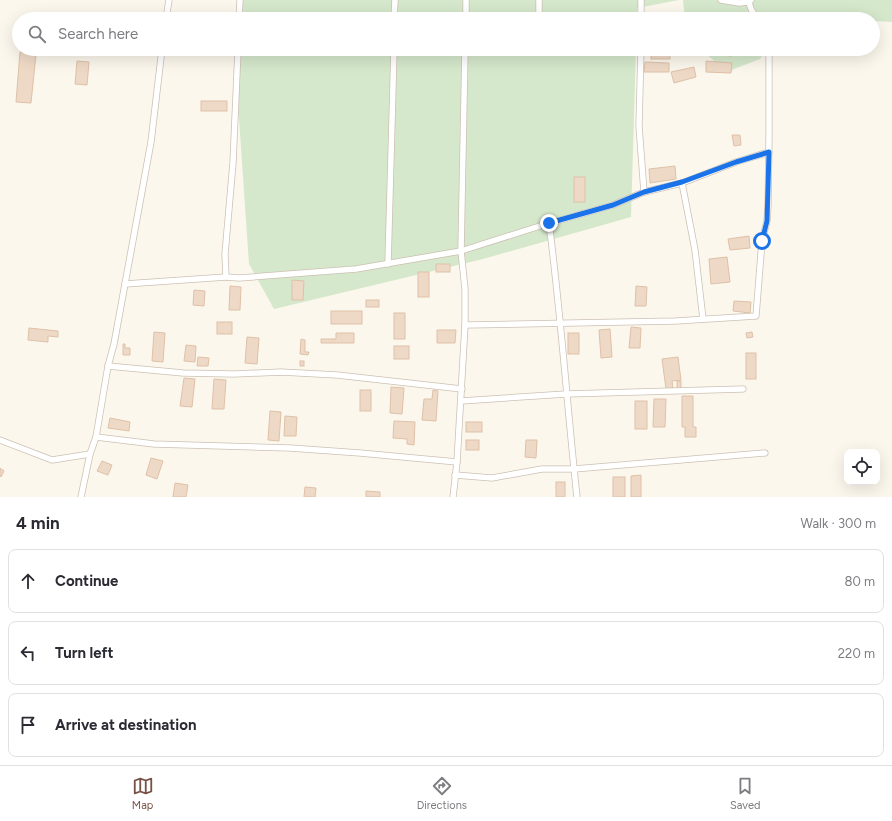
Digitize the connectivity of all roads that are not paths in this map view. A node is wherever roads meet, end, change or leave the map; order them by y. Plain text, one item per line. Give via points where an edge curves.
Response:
1 (170, 0) edge
2 (240, 0) edge
3 (395, 0) edge
4 (466, 0) edge
5 (539, 0) edge
6 (641, 0) edge
7 (721, 0) edge
8 (750, 1) edge
9 (167, 12) edge
10 (239, 12) edge
11 (394, 12) edge
12 (466, 12) edge
13 (539, 12) edge
14 (641, 12) edge
15 (752, 12) edge
16 (161, 56) edge
17 (238, 56) edge
18 (394, 56) edge
19 (465, 56) edge
20 (641, 56) edge
21 (769, 56) edge
22 (769, 152) junction
23 (682, 182) junction
24 (644, 192) junction
25 (549, 223) junction
26 (461, 251) junction
27 (388, 264) junction
28 (226, 277) junction
29 (125, 284) junction
30 (704, 319) junction
31 (561, 323) junction
32 (465, 325) junction
33 (108, 366) junction
34 (462, 389) junction
35 (743, 389) dead end
36 (566, 394) junction
37 (461, 401) junction
38 (96, 437) junction
39 (0, 440) edge
40 (765, 453) dead end
41 (90, 454) junction
42 (457, 462) junction
43 (574, 469) junction
44 (455, 475) junction
45 (80, 497) edge
46 (453, 497) edge
47 (577, 497) edge

1 - 9 street
2 - 10 street
3 - 11 street
4 - 12 street
5 - 13 street
6 - 14 street
7 - 8 street via 739,3
8 - 15 street
16 - 29 street via 151,142
17 - 28 street via 233,163 225,254
18 - 27 street
19 - 26 street
20 - 24 street via 639,126
21 - 22 street
22 - 23 street
22 - 30 street via 767,213 756,316
23 - 24 street
23 - 30 street via 695,250
24 - 25 street via 613,205
25 - 26 street
25 - 31 street
26 - 27 street
26 - 32 street
27 - 28 street via 356,269
28 - 29 street
29 - 33 street
30 - 31 street
31 - 32 street
31 - 36 street
32 - 34 street
33 - 34 street via 183,373 281,372 337,375
33 - 38 street
34 - 37 street
35 - 36 street
36 - 37 street
36 - 43 street
37 - 42 street
38 - 41 street
38 - 42 street via 154,444 290,448
39 - 41 street via 52,460
40 - 43 street
41 - 45 street
42 - 44 street
43 - 44 street via 542,469 492,478
43 - 47 street
44 - 46 street

